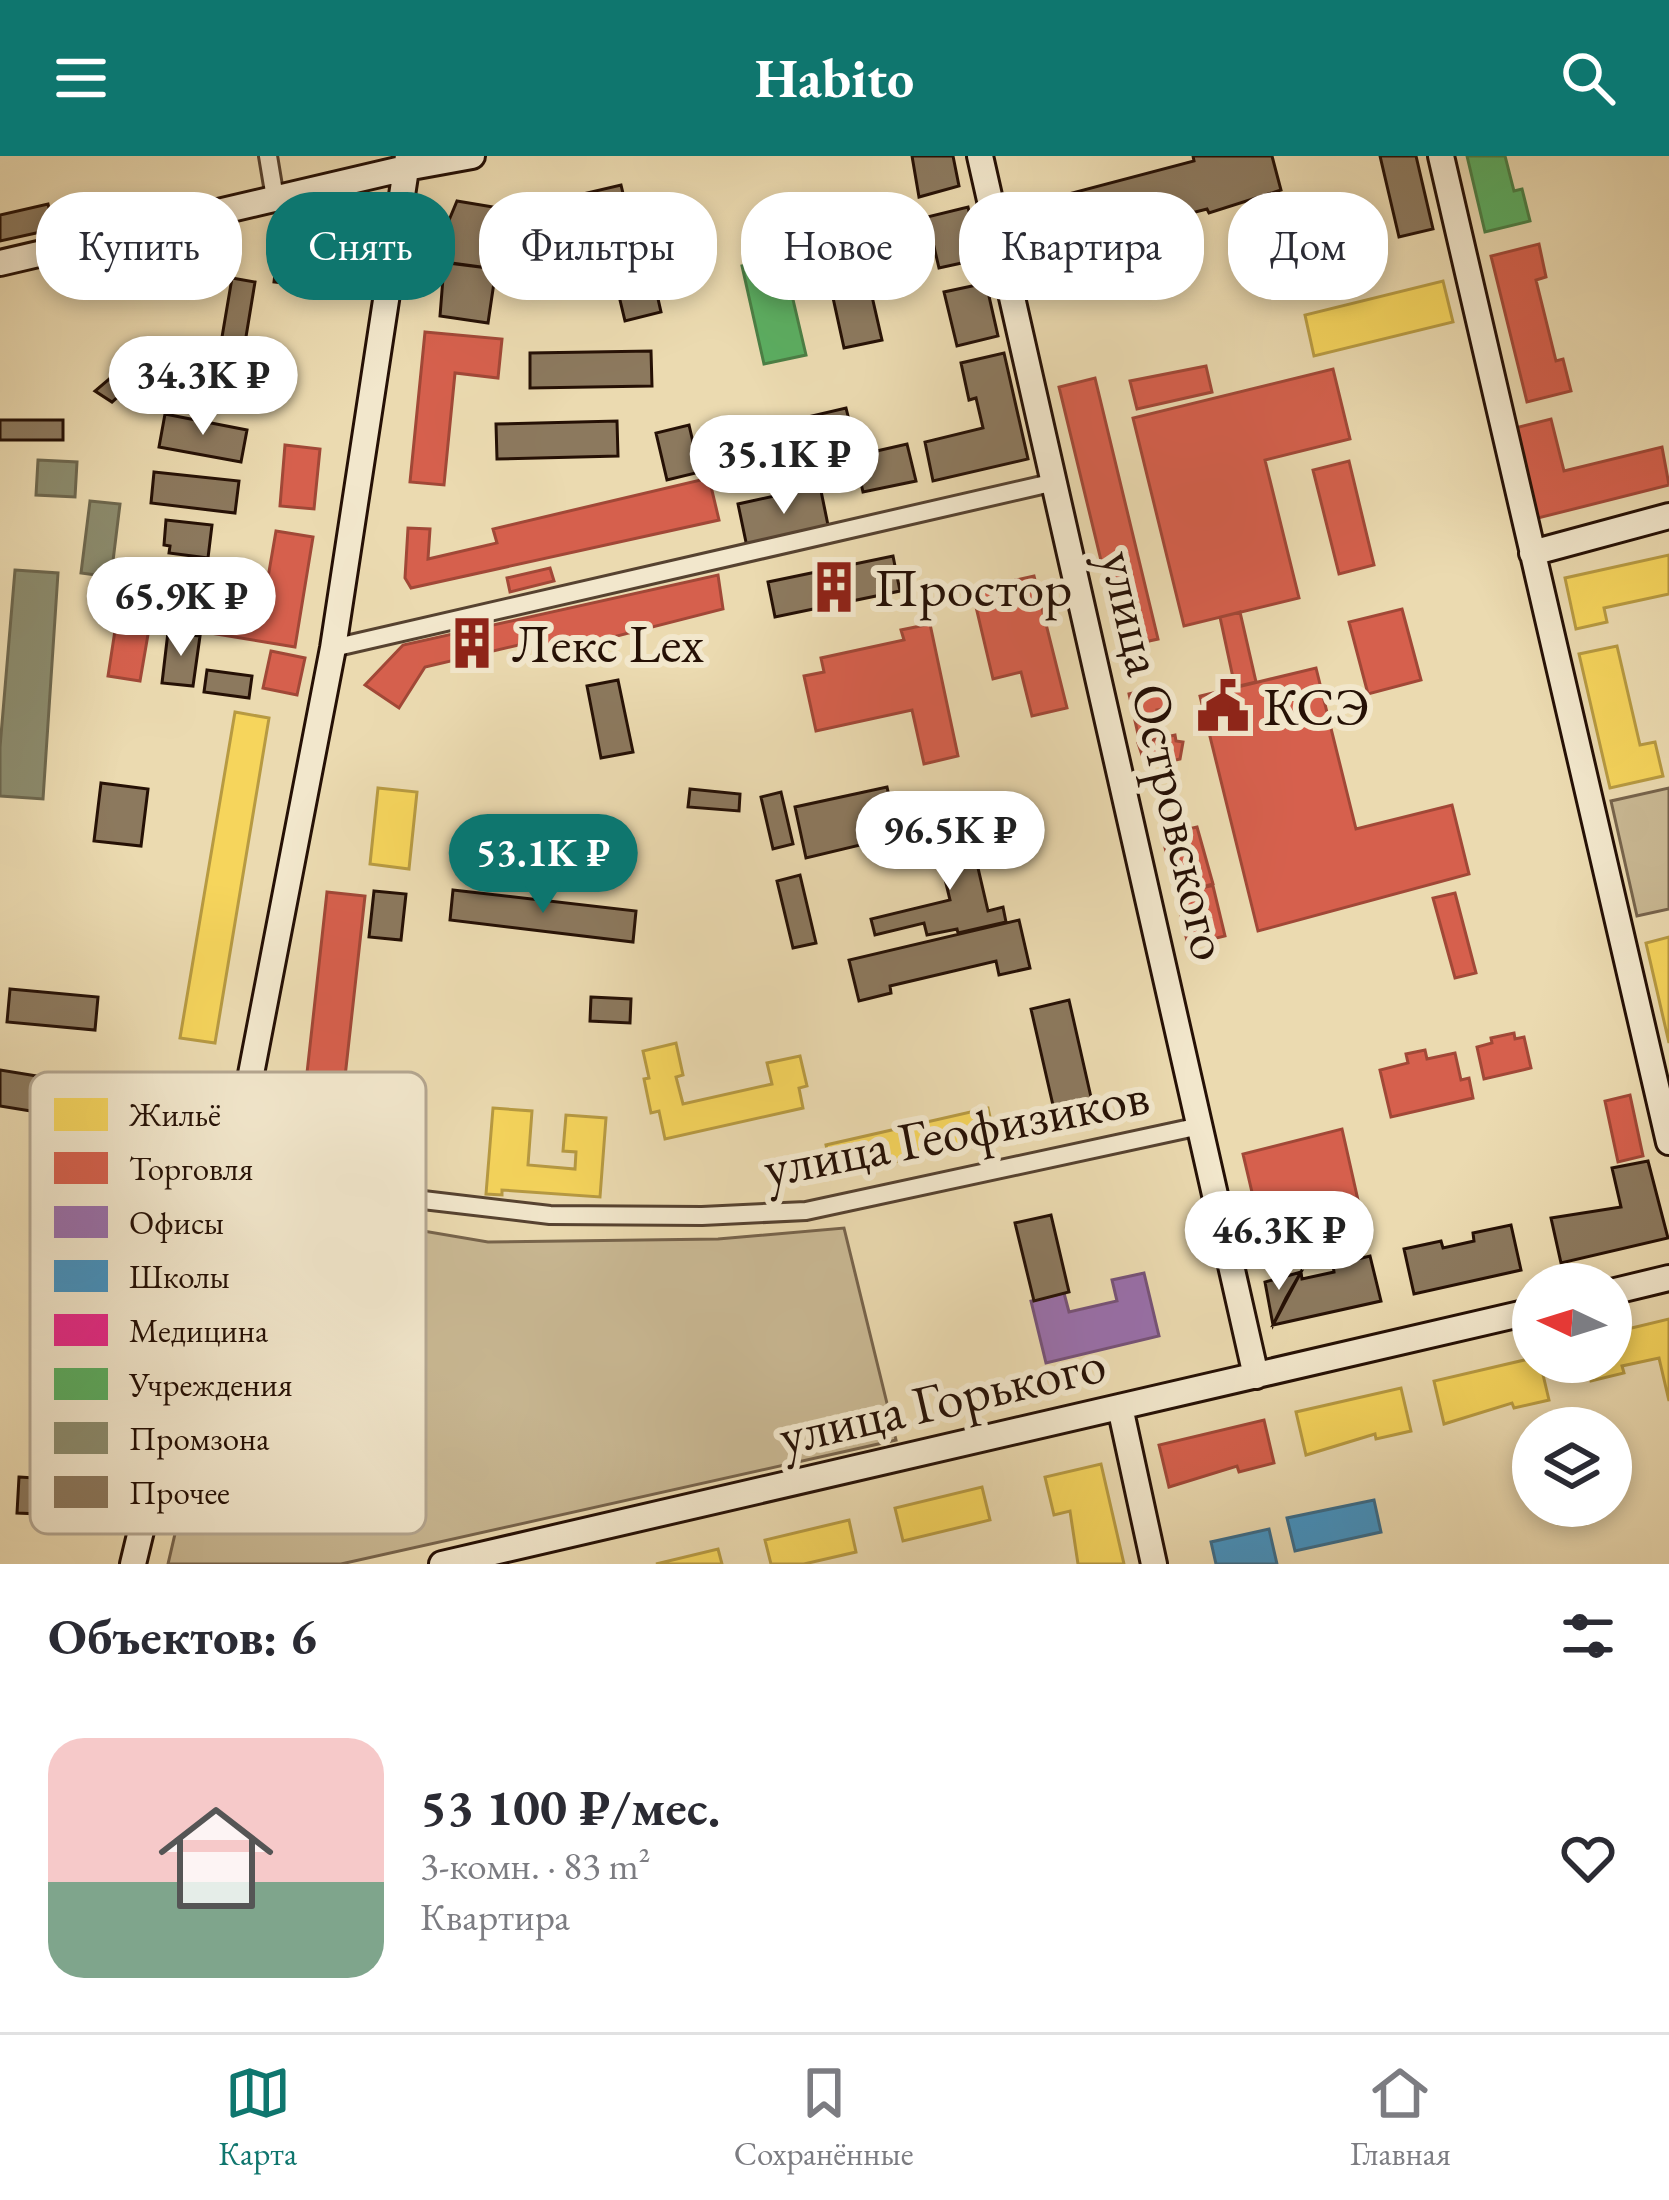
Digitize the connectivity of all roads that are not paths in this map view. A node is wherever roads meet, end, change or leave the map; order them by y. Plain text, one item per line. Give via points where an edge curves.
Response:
1 (268, 156) edge
2 (472, 156) edge
3 (980, 156) edge
4 (1441, 156) edge
5 (407, 162) edge
6 (274, 192) edge
7 (297, 192) edge
8 (266, 200) edge
9 (0, 263) edge
10 (1055, 482) junction
11 (1669, 516) edge
12 (1532, 553) junction
13 (333, 648) junction
14 (251, 1072) edge
15 (1199, 1126) junction
16 (1669, 1142) edge
17 (426, 1200) edge
18 (1669, 1278) edge
19 (1632, 1287) edge
20 (1512, 1315) edge
21 (1256, 1376) junction
22 (1120, 1407) junction
23 (140, 1534) edge
24 (483, 1559) edge
25 (133, 1564) edge
26 (442, 1564) edge
27 (1154, 1564) edge

1 - 6 street
2 - 5 street
3 - 10 street, улица Островского
4 - 12 street
5 - 7 street
5 - 13 street
8 - 9 street
10 - 13 street
10 - 15 street, улица Островского
11 - 12 street
12 - 16 street
13 - 14 street
15 - 17 street, улица Геофизиков via 806,1211 550,1215
15 - 21 street, улица Островского
18 - 19 street
20 - 21 street, улица Горького
21 - 22 street, улица Горького
22 - 24 street, улица Горького
22 - 27 street
23 - 25 street
24 - 26 street, улица Горького

